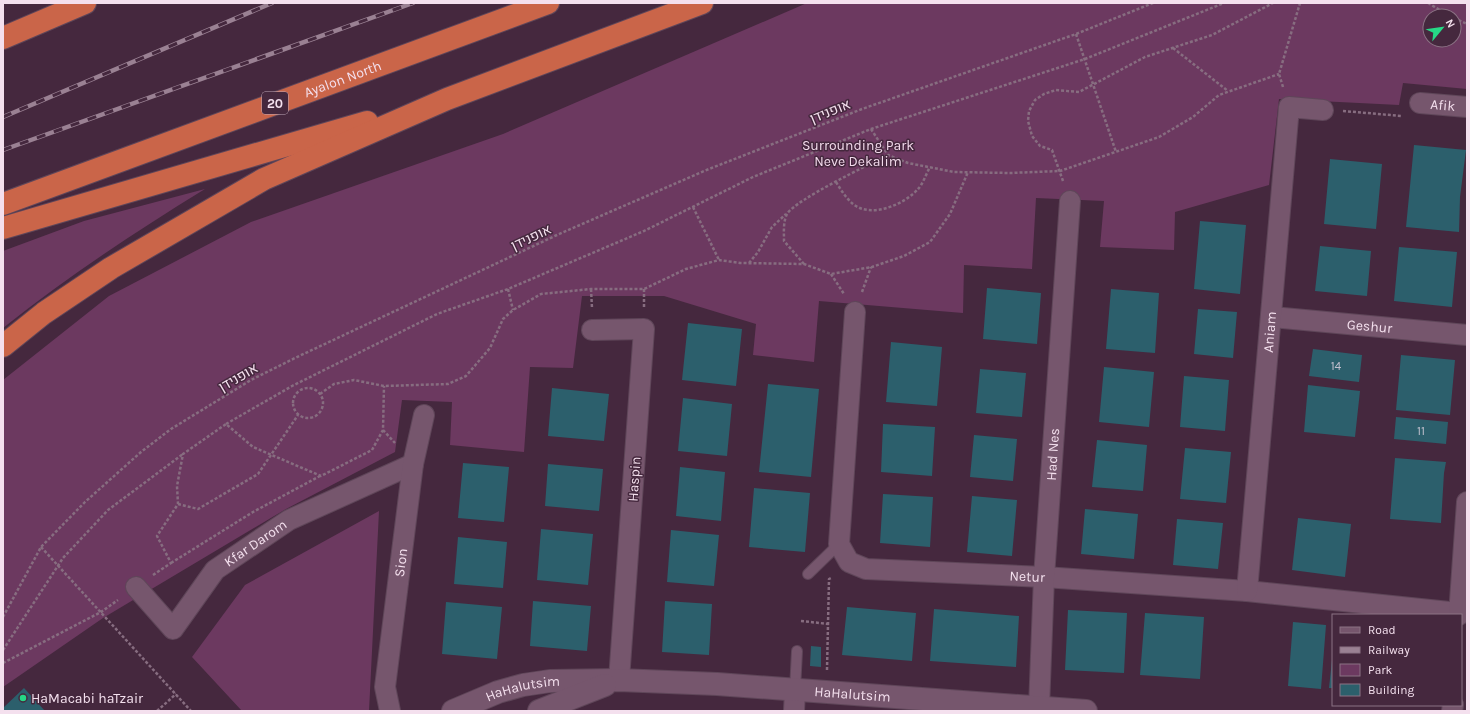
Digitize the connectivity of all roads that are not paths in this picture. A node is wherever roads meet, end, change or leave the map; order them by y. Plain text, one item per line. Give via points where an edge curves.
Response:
1 (84, 3) edge
2 (548, 3) edge
3 (702, 3) edge
4 (3, 38) edge
5 (446, 99) junction
6 (1420, 103) road end
7 (1467, 107) edge
8 (1323, 110) road end
9 (1070, 201) road end
10 (3, 204) edge
11 (3, 228) edge
12 (855, 312) road end
13 (1272, 316) junction
14 (592, 330) dead end
15 (1467, 334) edge
16 (3, 346) edge
17 (424, 415) dead end
18 (413, 464) junction
19 (1467, 502) edge
20 (839, 544) junction
21 (808, 574) dead end
22 (1044, 577) junction
23 (136, 587) road end
24 (1247, 591) junction
25 (1459, 614) edge
26 (797, 651) dead end
27 (619, 680) junction
28 (794, 701) edge
29 (1039, 708) junction
30 (390, 711) edge
31 (453, 711) edge
32 (539, 711) edge
33 (1086, 711) edge

1 - 4 highway
2 - 10 highway, Ayalon North / 20
3 - 5 highway
5 - 11 highway
5 - 16 highway via 264,179 105,272 44,313
6 - 7 street, Afik
8 - 13 street, Aniam via 1289,107
9 - 22 street, Had Nes
12 - 20 street
13 - 15 street, Geshur
13 - 24 street, Aniam
14 - 27 street, Haspin via 644,329
17 - 18 street, Sion
18 - 23 street, Kfar Darom via 289,520 215,570 173,629
18 - 30 street, Sion via 385,686
19 - 25 street
20 - 21 lane
20 - 22 street, Netur via 849,562 866,569
22 - 24 street, Netur
22 - 29 street, Had Nes
24 - 25 street, Netur
26 - 28 lane
27 - 28 street, HaHalutsim
27 - 31 street, HaHalutsim via 523,685 498,692
27 - 32 street, HaHalutsim
28 - 29 street, HaHalutsim via 827,692
29 - 33 street, HaHalutsim

